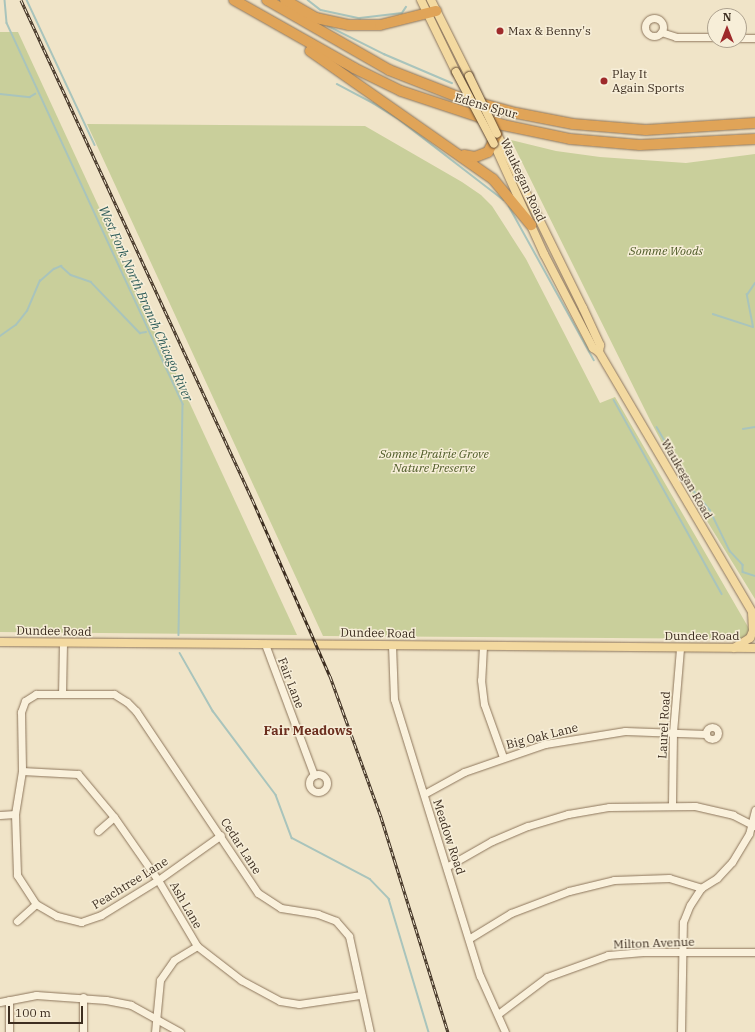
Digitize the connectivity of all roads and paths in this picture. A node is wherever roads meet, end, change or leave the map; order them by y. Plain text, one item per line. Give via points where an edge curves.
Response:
1 (234, 0) edge
2 (267, 0) edge
3 (285, 0) edge
4 (421, 0) edge
5 (431, 0) edge
6 (432, 13) junction
7 (661, 32) dead end
8 (707, 37) edge
9 (755, 123) edge
10 (497, 134) junction
11 (755, 139) edge
12 (494, 144) junction
13 (460, 154) junction
14 (531, 224) junction
15 (599, 352) junction
16 (754, 615) edge
17 (0, 642) edge
18 (63, 643) junction
19 (265, 644) junction
20 (392, 645) junction
21 (483, 646) junction
22 (680, 648) junction
23 (734, 648) junction
24 (755, 648) edge
25 (62, 694) junction
26 (673, 732) junction
27 (706, 734) dead end
28 (502, 757) junction
29 (22, 771) junction
30 (314, 775) dead end
31 (424, 794) junction
32 (672, 804) junction
33 (755, 810) edge
34 (15, 814) junction
35 (0, 815) edge
36 (114, 817) junction
37 (753, 826) edge
38 (98, 831) dead end
39 (221, 834) junction
40 (448, 866) junction
41 (158, 880) junction
42 (701, 888) junction
43 (36, 904) junction
44 (17, 921) dead end
45 (470, 938) junction
46 (197, 946) junction
47 (681, 952) junction
48 (755, 952) edge
49 (361, 995) junction
50 (83, 998) junction
51 (9, 1000) junction
52 (0, 1002) edge
53 (498, 1014) junction
54 (155, 1017) junction
55 (9, 1032) edge
56 (82, 1032) edge
57 (155, 1032) edge
58 (180, 1032) edge
59 (370, 1032) edge
60 (505, 1032) edge
61 (681, 1032) edge

1 - 11 highway, Edens Spur via 394,88 503,125 570,139 640,145
1 - 13 highway
2 - 9 highway, Edens Spur via 389,70 451,95 516,114 573,124 646,130
3 - 6 highway via 316,18 348,25 380,25
4 - 6 main road
5 - 6 main road
6 - 10 main road, Waukegan Road, bridge via 469,76
6 - 12 main road, Waukegan Road, bridge via 456,72
7 - 8 street via 676,37
10 - 12 highway
10 - 15 main road, Waukegan Road via 583,308 600,345
12 - 13 highway via 480,157
12 - 14 main road, Waukegan Road
13 - 14 highway via 493,179
14 - 15 main road, Waukegan Road via 593,348
15 - 16 main road, Waukegan Road
16 - 23 main road via 754,631 750,638
17 - 18 main road, Dundee Road
18 - 19 main road, Dundee Road
18 - 25 street
19 - 20 main road, Dundee Road
19 - 30 street, Fair Lane
20 - 21 main road, Dundee Road
20 - 31 street, Meadow Road via 394,699
21 - 22 main road, Dundee Road
21 - 28 street via 481,680 484,704
22 - 23 main road, Dundee Road
22 - 26 street, Laurel Road
23 - 24 main road, Dundee Road
25 - 29 street via 36,694 25,702 21,712
25 - 39 street, Cedar Lane via 114,694 127,702 136,711
26 - 27 street, Big Oak Lane
26 - 28 street, Big Oak Lane via 626,731 578,737
26 - 32 street, Laurel Road
28 - 31 street, Big Oak Lane via 464,772
29 - 34 street
29 - 36 street, Ash Lane via 78,774
31 - 40 street, Meadow Road
32 - 37 street via 715,810
32 - 40 street via 609,807 568,814 528,826 492,841
33 - 37 street
34 - 35 street
34 - 43 street, Peachtree Lane via 17,875
36 - 38 street
36 - 41 street, Ash Lane
37 - 42 street via 732,862 717,878
39 - 41 street, Peachtree Lane
39 - 49 street, Cedar Lane via 258,893 281,908 318,914 336,921 349,936
40 - 45 street, Meadow Road
41 - 43 street, Peachtree Lane via 101,915 81,922 57,916
41 - 46 street, Ash Lane
42 - 45 street via 669,878 614,880 568,891 511,913
42 - 47 street via 682,922
43 - 44 street
45 - 53 street, Meadow Road via 480,976
46 - 49 street, Ash Lane via 241,980 280,1001 318,1003
46 - 54 street via 174,960 160,980
47 - 48 street, Milton Avenue
47 - 53 street, Milton Avenue via 608,955 578,964 547,977
47 - 61 street
49 - 59 street, Cedar Lane
50 - 51 street via 36,995
50 - 54 street via 131,1005
50 - 56 street
51 - 52 street
51 - 55 street
53 - 60 street, Meadow Road
54 - 57 street
54 - 58 street

